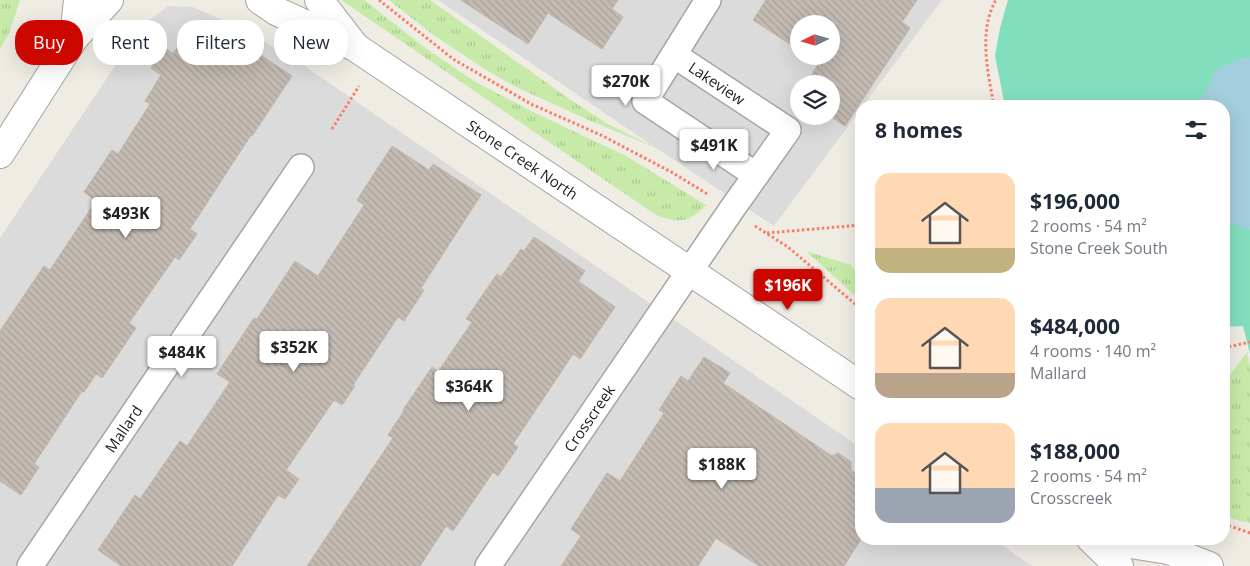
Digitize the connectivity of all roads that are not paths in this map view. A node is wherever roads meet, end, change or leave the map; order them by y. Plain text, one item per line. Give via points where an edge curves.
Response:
1 (78, 0) edge
2 (109, 0) edge
3 (260, 0) edge
4 (319, 0) edge
5 (708, 0) edge
6 (76, 20) edge
7 (83, 28) edge
8 (355, 47) junction
9 (674, 55) junction
10 (57, 65) edge
11 (0, 154) edge
12 (301, 167) dead end
13 (756, 175) junction
14 (690, 271) junction
15 (855, 382) edge
16 (1097, 545) edge
17 (1137, 545) edge
18 (30, 566) edge
19 (488, 566) edge
20 (1119, 566) edge
21 (1209, 566) edge

1 - 6 street
2 - 7 street
3 - 8 street, Stone Creek North via 276,12
4 - 8 street, Stone Creek North
5 - 9 street, Lakeview
8 - 14 street, Stone Creek North
9 - 13 street, Lakeview via 645,101
9 - 13 street, Lakeview via 788,130
10 - 11 street
12 - 18 street, Mallard
13 - 14 street, Lakeview
14 - 15 street, Stone Creek North
14 - 19 street, Crosscreek
16 - 20 street
17 - 21 street via 1168,550

